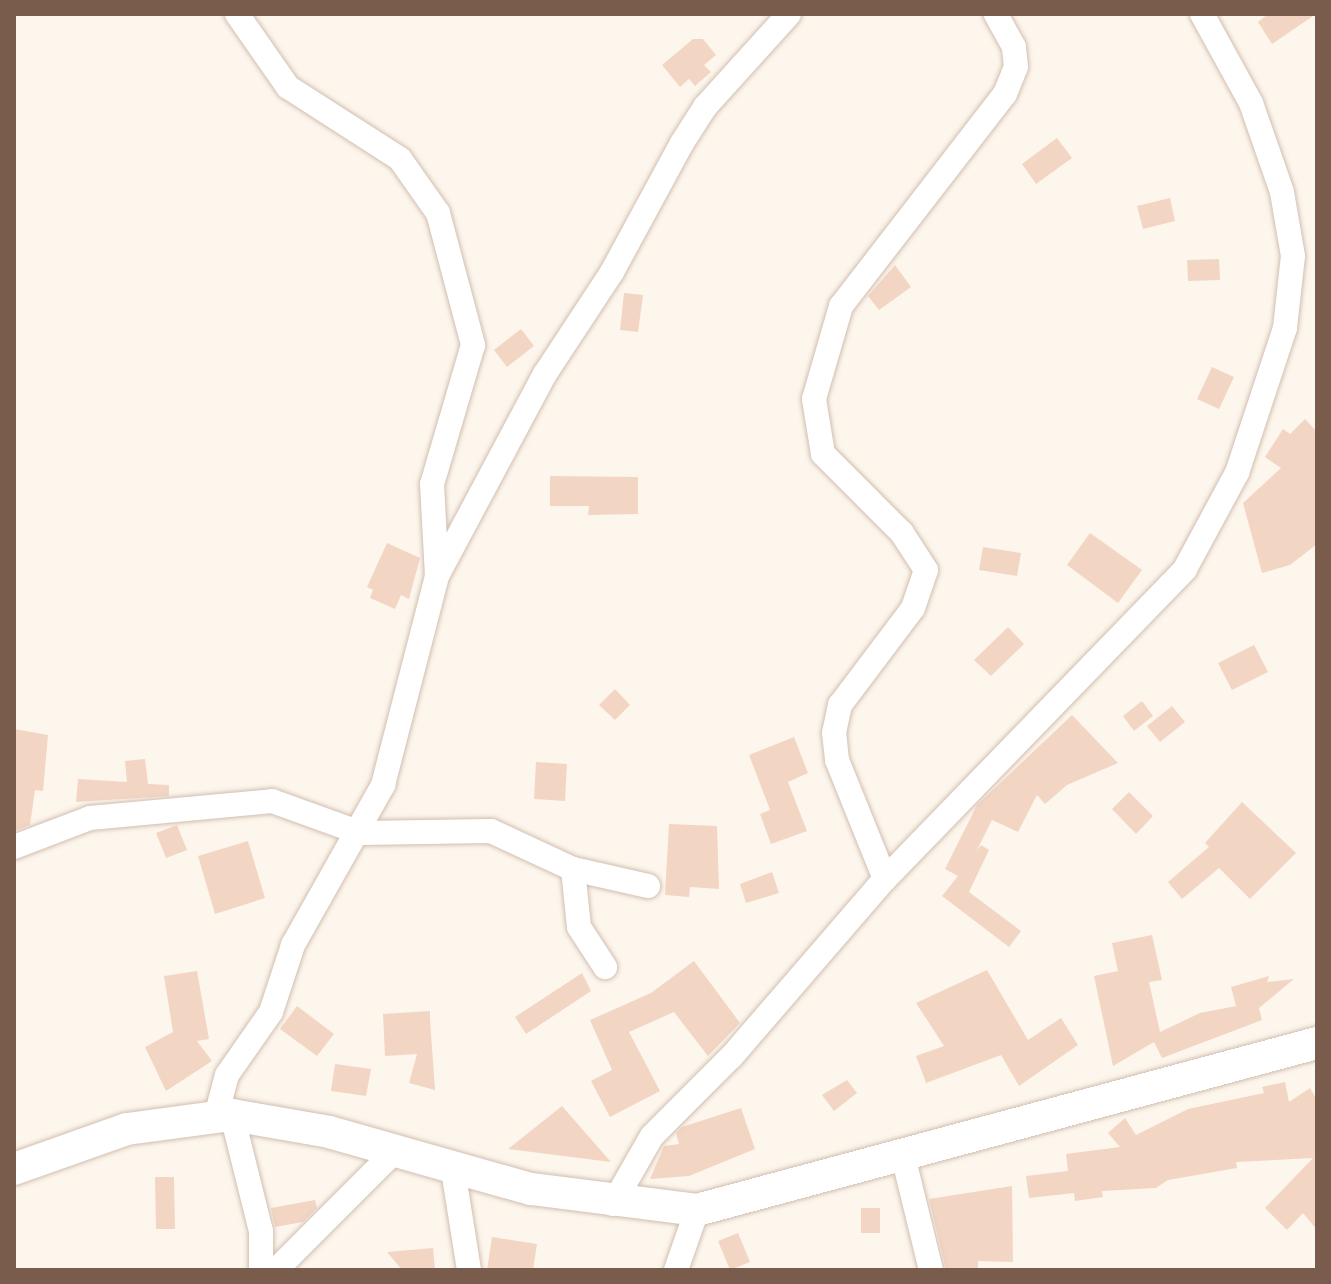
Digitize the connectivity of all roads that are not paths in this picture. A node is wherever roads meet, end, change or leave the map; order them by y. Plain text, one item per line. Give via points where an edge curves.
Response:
1 (237, 14) edge
2 (789, 14) edge
3 (996, 14) edge
4 (1202, 14) edge
5 (437, 576) junction
6 (361, 833) junction
7 (14, 847) edge
8 (573, 869) junction
9 (885, 879) junction
10 (648, 886) dead end
11 (605, 967) dead end
12 (1317, 1043) edge
13 (224, 1115) junction
14 (392, 1154) junction
15 (903, 1156) junction
16 (14, 1169) edge
17 (453, 1170) junction
18 (613, 1204) junction
19 (697, 1210) junction
20 (261, 1270) edge
21 (276, 1270) edge
22 (469, 1270) edge
23 (676, 1270) edge
24 (931, 1270) edge

1 - 5 street via 288,87 400,159 438,213 473,345 432,484
2 - 5 street via 705,107 682,143 612,272 545,374
3 - 9 street via 1014,47 1016,67 1005,94 841,306 814,399 823,454 902,533 926,570 913,608 840,705 834,733 837,760
4 - 9 street via 1251,103 1282,192 1293,256 1285,328 1261,409 1237,473 1185,569
5 - 6 street via 393,757
6 - 7 street via 272,801 90,818
6 - 8 street via 491,831
6 - 13 street via 293,945 271,1012 227,1075
8 - 10 street
8 - 11 street via 579,927
9 - 18 street via 732,1056 646,1143
12 - 15 street
13 - 14 street via 329,1132
13 - 16 street via 127,1129
13 - 20 street via 261,1231
14 - 17 street
14 - 21 street
15 - 19 street
15 - 24 street
17 - 18 street
17 - 22 street
18 - 19 street
19 - 23 street

